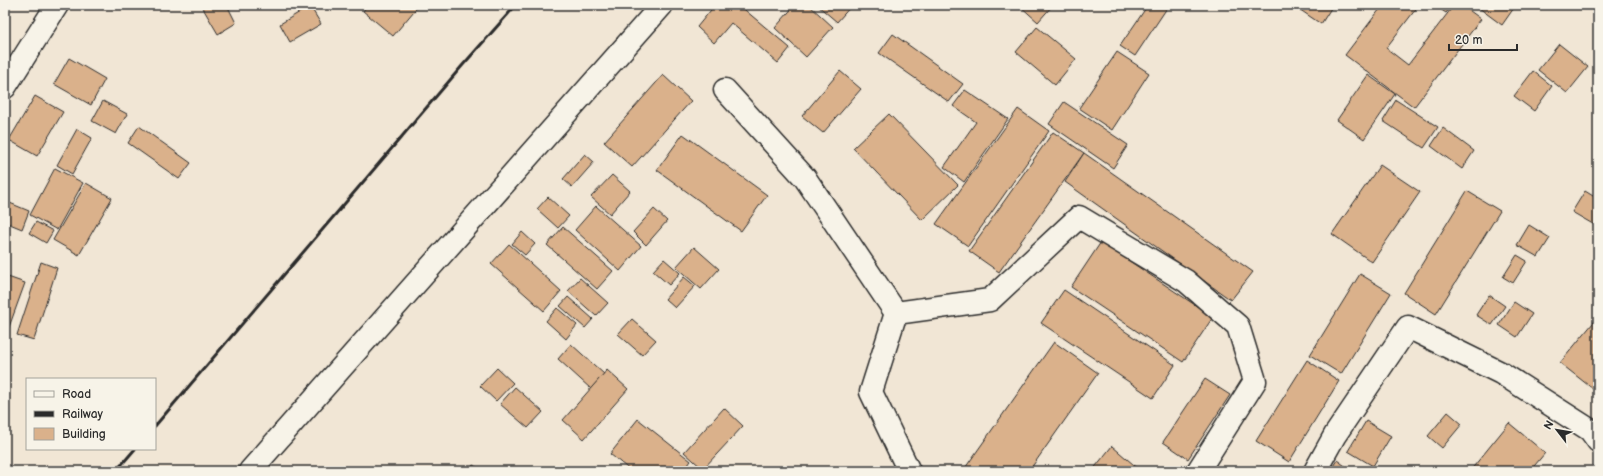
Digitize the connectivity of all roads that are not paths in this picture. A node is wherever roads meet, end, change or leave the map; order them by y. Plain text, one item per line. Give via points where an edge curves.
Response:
1 (57, 5) edge
2 (662, 5) edge
3 (5, 87) edge
4 (726, 90) dead end
5 (896, 313) junction
6 (1598, 441) edge
7 (250, 471) edge
8 (909, 471) edge
9 (1198, 471) edge
10 (1315, 471) edge

1 - 3 street
2 - 7 street
4 - 5 street via 805,178
5 - 8 street via 871,392
5 - 9 street via 990,300 1079,217 1186,281 1238,326 1254,381
6 - 10 street via 1590,430 1501,373 1408,326 1335,434

